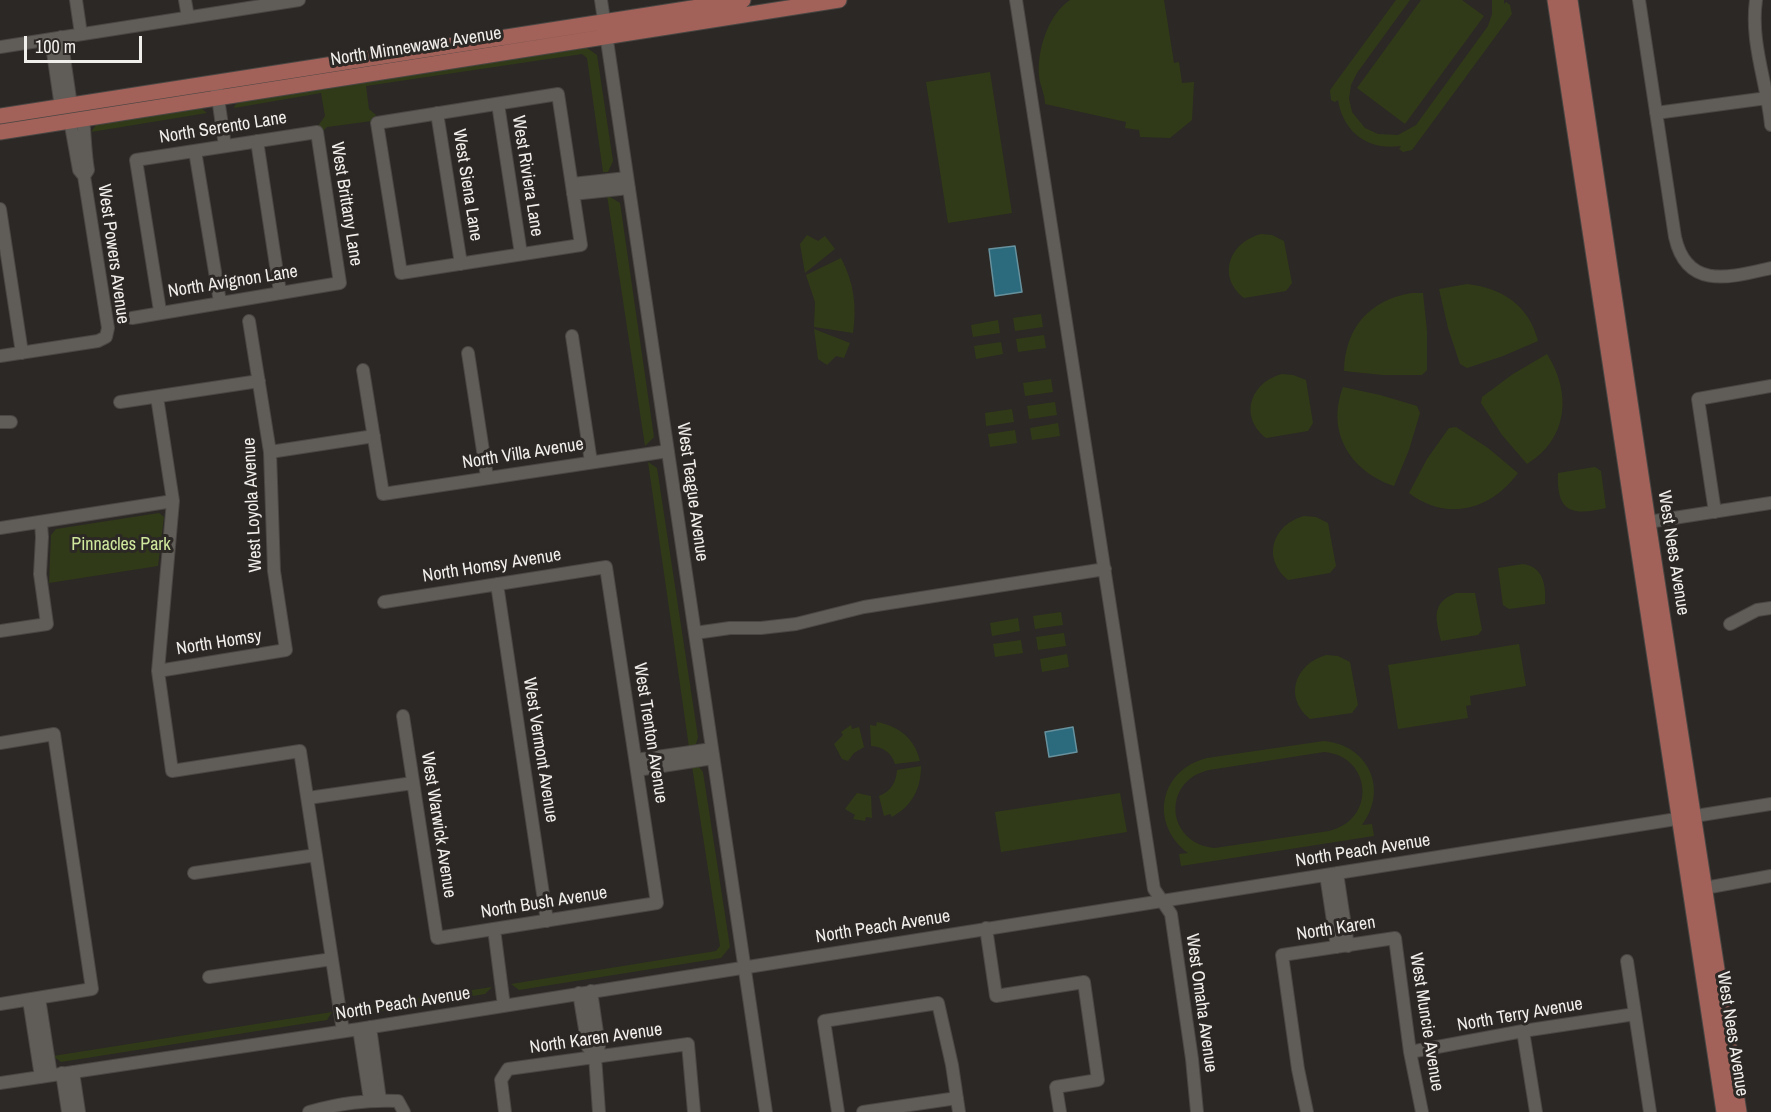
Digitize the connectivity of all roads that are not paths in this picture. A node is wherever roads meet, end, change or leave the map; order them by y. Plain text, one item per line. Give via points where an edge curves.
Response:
1 (76, 0) edge
2 (185, 0) edge
3 (299, 0) edge
4 (601, 0) edge
5 (743, 0) edge
6 (835, 0) edge
7 (1016, 0) edge
8 (1555, 0) edge
9 (1570, 0) edge
10 (1639, 0) edge
11 (1756, 0) edge
12 (188, 17) junction
13 (605, 29) junction
14 (81, 34) junction
15 (56, 38) junction
16 (0, 46) edge
17 (217, 90) junction
18 (1767, 98) junction
19 (498, 104) junction
20 (71, 113) junction
21 (437, 113) junction
22 (1656, 113) junction
23 (0, 116) edge
24 (0, 123) edge
25 (1771, 125) edge
26 (0, 132) edge
27 (317, 132) joint
28 (1576, 136) junction
29 (257, 141) junction
30 (225, 146) junction
31 (195, 151) junction
32 (628, 183) junction
33 (573, 189) junction
34 (0, 209) edge
35 (521, 254) junction
36 (461, 264) junction
37 (1771, 268) edge
38 (1613, 278) junction
39 (340, 283) joint
40 (280, 292) junction
41 (220, 302) junction
42 (160, 311) junction
43 (132, 318) dead end
44 (249, 321) dead end
45 (572, 336) dead end
46 (22, 353) junction
47 (468, 353) dead end
48 (0, 356) edge
49 (363, 370) dead end
50 (259, 381) junction
51 (1771, 386) edge
52 (157, 397) junction
53 (120, 402) dead end
54 (374, 436) junction
55 (668, 451) junction
56 (270, 452) junction
57 (591, 462) junction
58 (487, 477) junction
59 (173, 501) junction
60 (1771, 503) edge
61 (1715, 512) junction
62 (1648, 522) junction
63 (40, 523) junction
64 (0, 528) edge
65 (606, 567) joint
66 (1104, 569) junction
67 (496, 584) junction
68 (384, 602) dead end
69 (1771, 608) edge
70 (1730, 624) dead end
71 (0, 631) edge
72 (695, 633) junction
73 (286, 650) joint
74 (158, 671) junction
75 (403, 716) dead end
76 (0, 743) edge
77 (712, 753) junction
78 (637, 765) junction
79 (413, 783) junction
80 (308, 798) junction
81 (1771, 804) edge
82 (1687, 819) junction
83 (316, 855) junction
84 (194, 873) dead end
85 (1331, 874) junction
86 (1771, 876) edge
87 (1705, 888) junction
88 (1163, 901) junction
89 (657, 903) joint
90 (547, 921) junction
91 (986, 928) junction
92 (494, 929) junction
93 (1395, 938) joint
94 (437, 939) joint
95 (1342, 946) junction
96 (332, 958) junction
97 (1627, 961) dead end
98 (744, 967) junction
99 (209, 977) dead end
100 (585, 992) junction
101 (34, 999) junction
102 (0, 1004) edge
103 (504, 1006) junction
104 (1635, 1014) junction
105 (364, 1028) junction
106 (343, 1031) junction
107 (1523, 1031) junction
108 (1410, 1052) junction
109 (595, 1056) junction
110 (57, 1074) junction
111 (0, 1083) edge
112 (957, 1098) junction
113 (375, 1100) junction
114 (401, 1107) edge
115 (68, 1112) edge
116 (79, 1112) edge
117 (309, 1112) edge
118 (505, 1112) edge
119 (599, 1112) edge
120 (694, 1112) edge
121 (766, 1112) edge
122 (838, 1112) edge
123 (863, 1112) edge
124 (959, 1112) edge
125 (1060, 1112) edge
126 (1197, 1112) edge
127 (1307, 1112) edge
128 (1422, 1112) edge
129 (1536, 1112) edge
130 (1650, 1112) edge
131 (1724, 1112) edge
132 (1739, 1112) edge

1 - 14 street
2 - 12 street
3 - 12 street
4 - 13 street, West Teague Avenue
5 - 13 main road, North Minnewawa Avenue
6 - 13 main road, North Minnewawa Avenue
7 - 66 street, West Omaha Avenue
8 - 28 main road, West Nees Avenue
9 - 38 main road, West Nees Avenue
10 - 22 street
11 - 18 street via 1755,44
12 - 14 street
13 - 17 main road, North Minnewawa Avenue
13 - 32 street, West Teague Avenue
14 - 15 street
15 - 16 street
15 - 20 street, West Powers Avenue
17 - 20 main road, North Minnewawa Avenue
17 - 20 main road, North Minnewawa Avenue via 178,88 155,98
17 - 30 street
18 - 22 street
18 - 25 street
19 - 21 street
19 - 33 street via 558,94
19 - 35 street, West Riviera Lane
20 - 23 main road, North Minnewawa Avenue
20 - 24 main road
20 - 26 main road, North Minnewawa Avenue
20 - 46 street, West Powers Avenue via 108,328 106,337 98,341
21 - 36 street, West Siena Lane
21 - 36 street via 377,123 400,273
22 - 37 street via 1677,247 1689,275 1726,276
27 - 29 street, North Serento Lane
27 - 39 street, West Brittany Lane
28 - 38 street via 1585,144 1602,250
28 - 82 main road, West Nees Avenue
29 - 30 street, North Serento Lane
29 - 40 street
30 - 31 street, North Serento Lane
31 - 41 street
31 - 42 street, North Serento Lane via 136,160
32 - 33 street
32 - 55 street, West Teague Avenue
33 - 35 street via 581,245
34 - 46 street
35 - 36 street
38 - 62 main road, West Nees Avenue
39 - 40 street, North Avignon Lane
40 - 41 street, North Avignon Lane
41 - 42 street, North Avignon Lane
42 - 43 street, North Avignon Lane
44 - 50 street, West Loyola Avenue
45 - 57 street
46 - 48 street
47 - 58 street
49 - 54 street
50 - 52 street
50 - 56 street, West Loyola Avenue
51 - 61 street via 1698,399
52 - 53 street
52 - 59 street
54 - 56 street
54 - 58 street, North Villa Avenue via 383,494
55 - 57 street, North Villa Avenue
55 - 72 street, West Teague Avenue
56 - 73 street, West Loyola Avenue via 274,571
57 - 58 street, North Villa Avenue
59 - 63 street
59 - 74 street
60 - 61 street
61 - 62 street
62 - 82 main road, West Nees Avenue
63 - 64 street
63 - 71 street via 40,585 46,624
65 - 67 street, North Homsy Avenue
65 - 78 street, West Trenton Avenue
66 - 72 street via 864,607 796,624
66 - 88 street, West Omaha Avenue via 1155,889
67 - 68 street, North Homsy Avenue
67 - 90 street, West Vermont Avenue
69 - 70 street via 1757,610
72 - 77 street, West Teague Avenue
73 - 74 street, North Homsy
74 - 80 street via 172,771 300,751
75 - 79 street, West Warwick Avenue
76 - 101 street via 54,734 92,989
77 - 78 street
77 - 98 street, West Teague Avenue
78 - 89 street, West Trenton Avenue
79 - 80 street
79 - 94 street, West Warwick Avenue
80 - 83 street
81 - 82 street, North Peach Avenue
82 - 85 street, North Peach Avenue
82 - 87 main road, West Nees Avenue
82 - 131 main road, West Nees Avenue
83 - 84 street
83 - 96 street
85 - 88 street, North Peach Avenue
85 - 95 street
86 - 87 street
87 - 132 main road, West Nees Avenue
88 - 91 street, North Peach Avenue
88 - 126 street, West Omaha Avenue via 1171,914
89 - 90 street, North Bush Avenue
90 - 92 street, North Bush Avenue
91 - 98 street, North Peach Avenue
91 - 125 street via 996,996 1084,982 1098,1080 1056,1087
92 - 94 street, North Bush Avenue
92 - 103 street
93 - 95 street, North Karen
93 - 108 street, West Muncie Avenue
95 - 127 street, North Karen via 1282,955
96 - 99 street
96 - 106 street
97 - 104 street
98 - 100 street, North Peach Avenue
98 - 121 street, West Teague Avenue
100 - 103 street, North Peach Avenue
100 - 109 street via 588,1047
101 - 102 street
101 - 110 street
103 - 105 street, North Peach Avenue
104 - 107 street, North Terry Avenue
104 - 130 street
105 - 106 street, North Peach Avenue
105 - 113 street
106 - 110 street, North Peach Avenue
107 - 108 street, North Terry Avenue
107 - 129 street
108 - 128 street, West Muncie Avenue
109 - 118 street, North Karen Avenue via 508,1069 501,1080
109 - 119 street
109 - 120 street, North Karen Avenue via 688,1044
110 - 111 street, North Peach Avenue
110 - 115 street
110 - 116 street
112 - 122 street via 938,1004 824,1022
112 - 123 street
112 - 124 street
113 - 114 street
113 - 117 street

